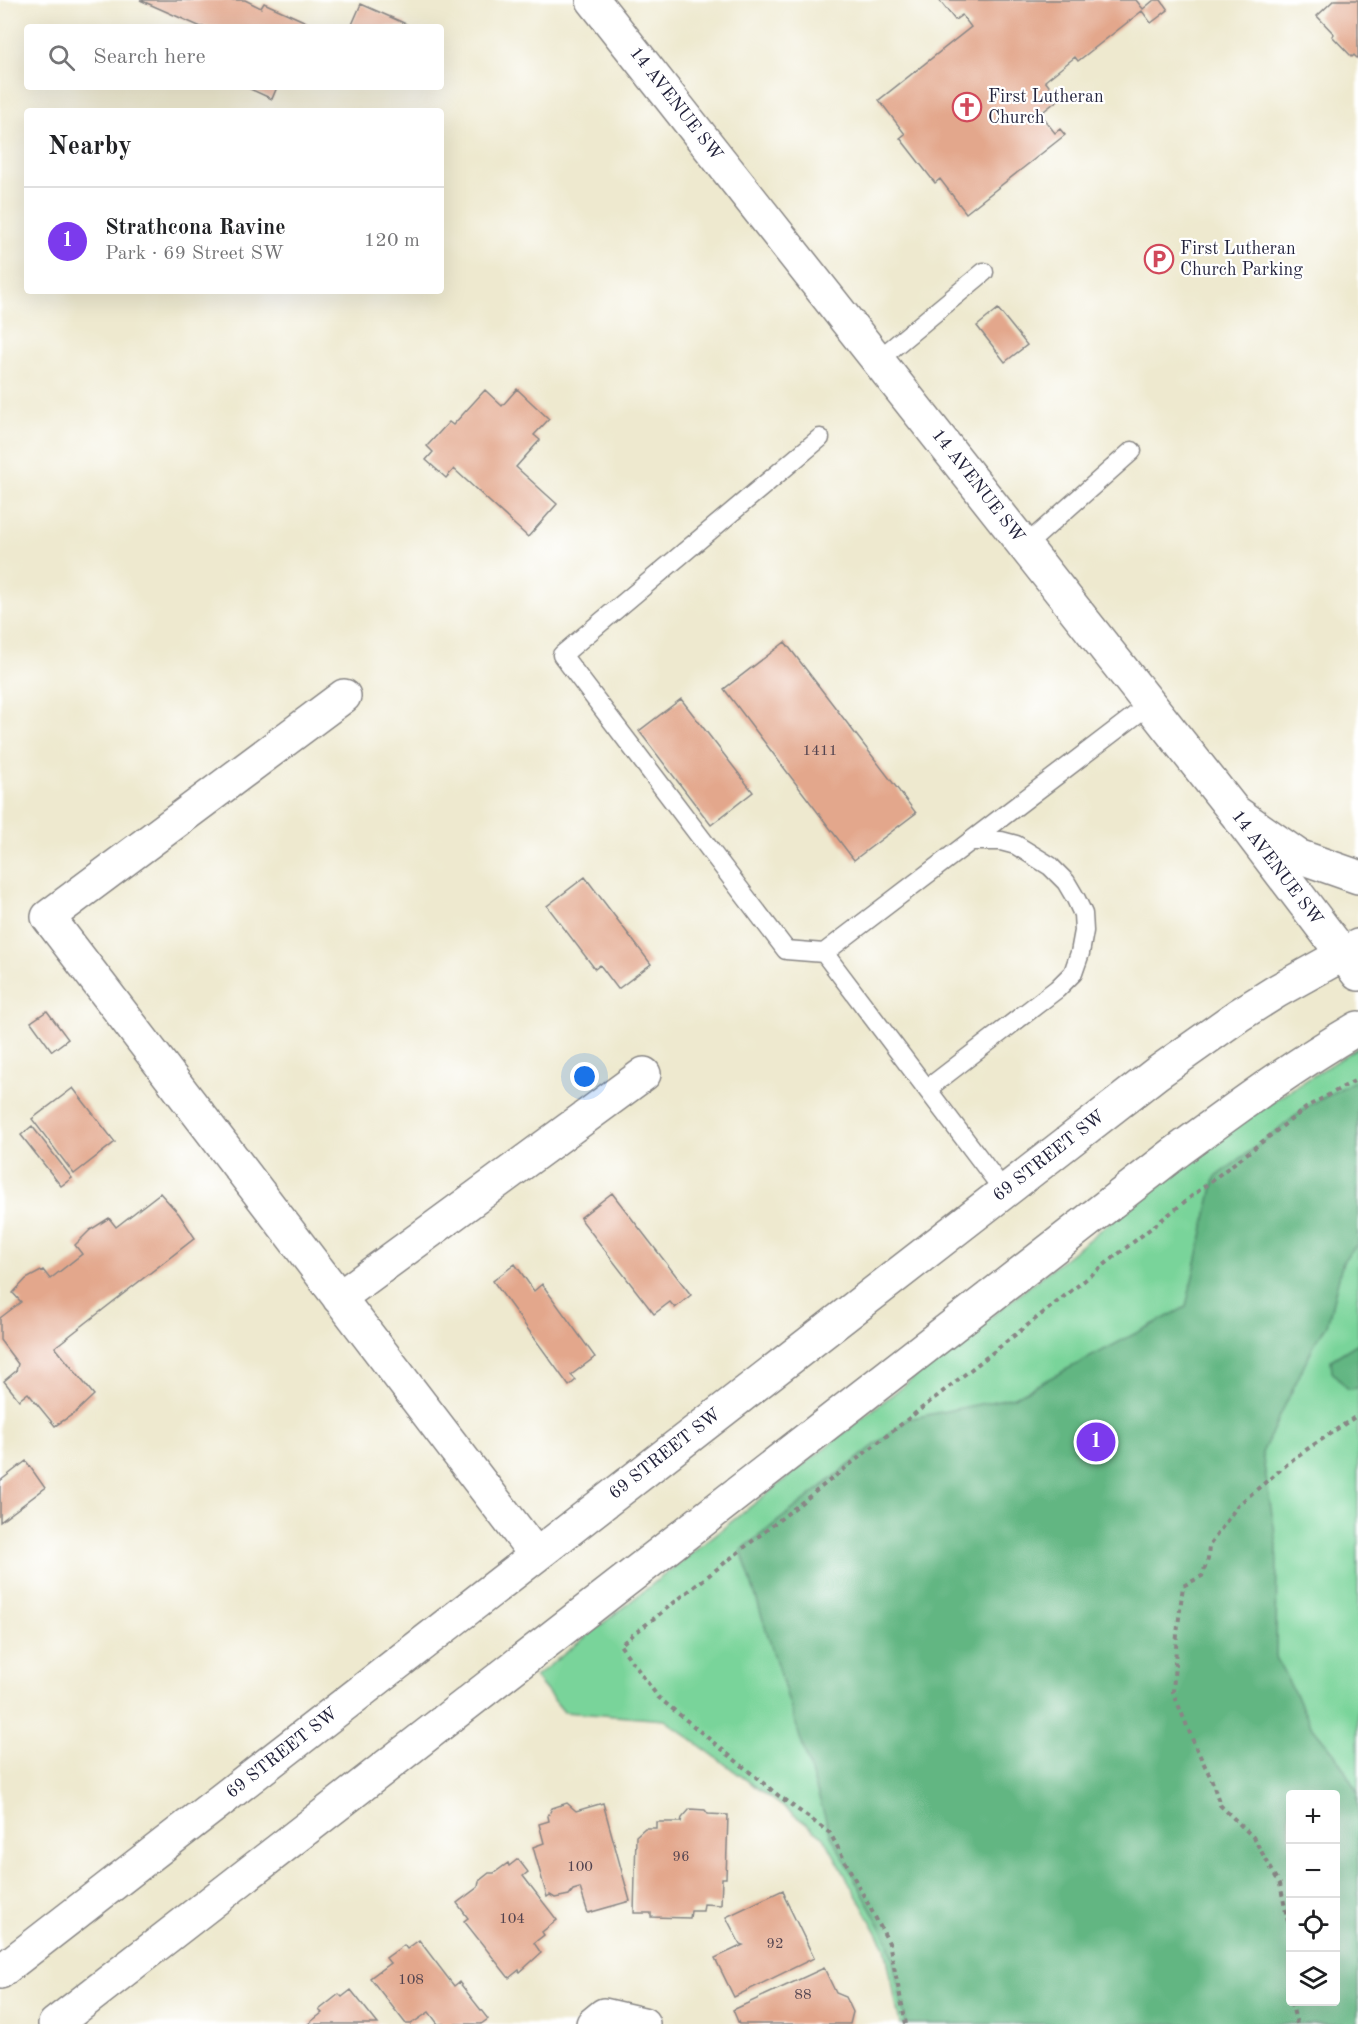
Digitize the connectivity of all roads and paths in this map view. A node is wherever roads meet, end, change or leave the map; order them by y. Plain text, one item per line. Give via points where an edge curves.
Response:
1 (593, 0) edge
2 (984, 272) dead end
3 (878, 360) junction
4 (820, 438) dead end
5 (1132, 451) dead end
6 (1025, 546) junction
7 (344, 696) dead end
8 (1150, 704) junction
9 (1234, 811) junction
10 (971, 841) junction
11 (1358, 877) edge
12 (824, 952) junction
13 (1353, 958) edge
14 (1358, 1028) edge
15 (644, 1074) dead end
16 (1358, 1079) edge
17 (927, 1089) junction
18 (1004, 1191) junction
19 (339, 1298) junction
20 (1358, 1414) edge
21 (536, 1555) junction
22 (1286, 1912) edge
23 (0, 1972) edge
24 (1292, 2006) edge
25 (55, 2024) edge
26 (593, 2024) edge
27 (643, 2024) edge
28 (906, 2024) edge
29 (1297, 2024) edge

1 - 3 main road, 14 AVENUE SW
2 - 3 lane
3 - 6 main road, 14 AVENUE SW
4 - 12 lane via 562,655 786,950
5 - 6 lane
6 - 8 main road, 14 AVENUE SW
7 - 19 main road via 48,917
8 - 9 main road, 14 AVENUE SW
8 - 10 lane
9 - 11 main road via 1298,856
9 - 13 main road, 14 AVENUE SW
10 - 12 lane
10 - 17 lane via 1016,844 1050,866 1066,882 1083,914 1084,931 1073,973 1058,989
12 - 17 lane
13 - 18 main road, 69 STREET SW via 1277,991 1200,1042
14 - 25 main road via 1266,1086 1166,1160
15 - 19 main road
16 - 28 path via 1310,1106 1215,1178 620,1645 658,1697 830,1833 889,1943
17 - 18 lane
18 - 21 main road, 69 STREET SW
19 - 21 main road
20 - 22 path via 1297,1456 1238,1505 1209,1546 1202,1576 1183,1586 1173,1692 1220,1805 1252,1837 1280,1884
21 - 23 main road, 69 STREET SW
24 - 29 path
26 - 27 main road via 604,2015

